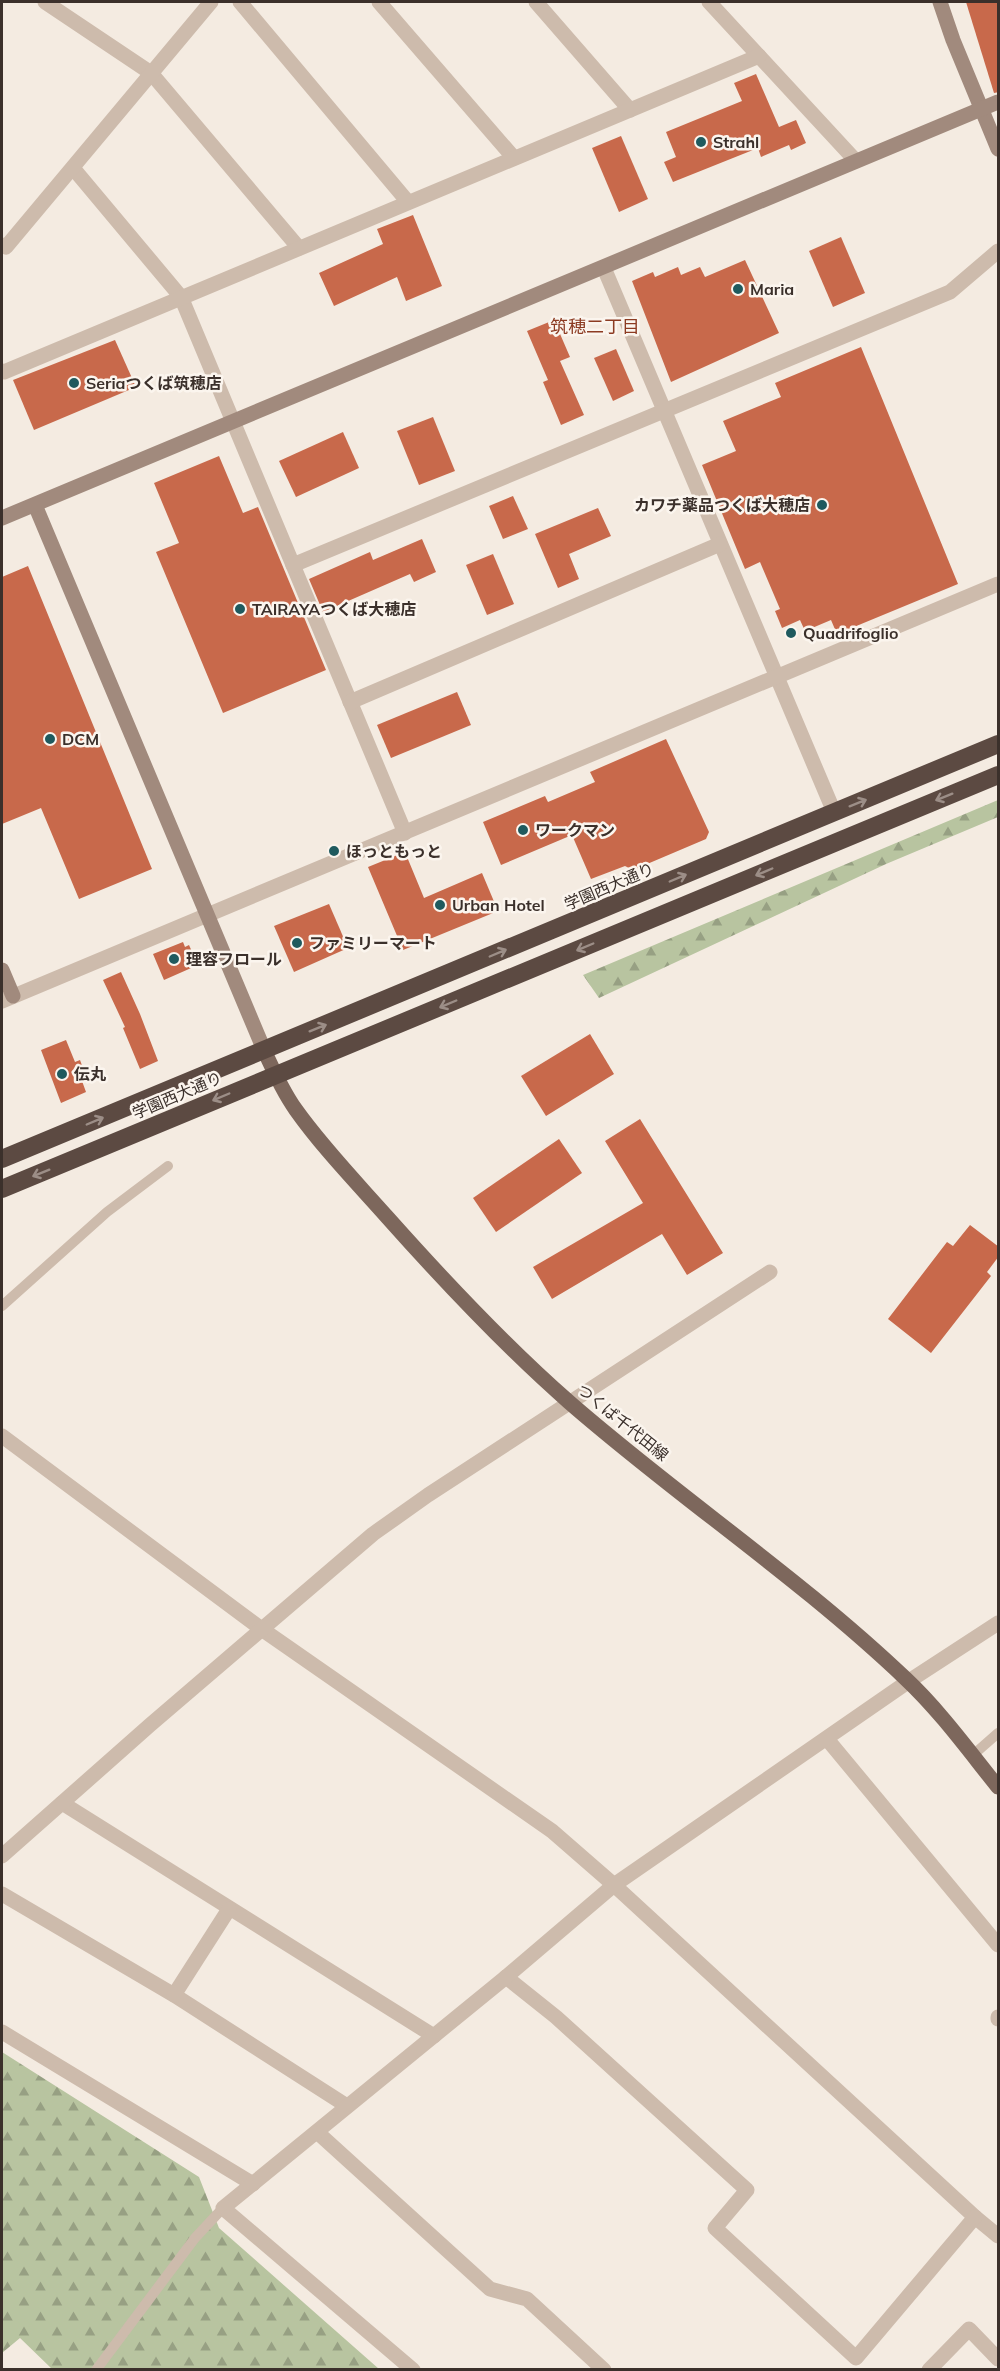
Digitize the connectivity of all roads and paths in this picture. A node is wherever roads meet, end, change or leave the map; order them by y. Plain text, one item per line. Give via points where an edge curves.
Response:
1 (45, 2) edge
2 (211, 2) edge
3 (240, 2) edge
4 (379, 2) edge
5 (536, 2) edge
6 (709, 2) edge
7 (940, 2) edge
8 (759, 56) junction
9 (152, 73) junction
10 (999, 102) edge
11 (630, 110) junction
12 (981, 110) junction
13 (999, 149) edge
14 (514, 158) junction
15 (856, 161) junction
16 (73, 168) junction
17 (408, 202) junction
18 (2, 245) edge
19 (299, 248) junction
20 (999, 251) edge
21 (603, 268) junction
22 (181, 297) junction
23 (2, 371) edge
24 (664, 411) junction
25 (233, 423) junction
26 (35, 505) junction
27 (2, 518) edge
28 (720, 544) junction
29 (293, 565) junction
30 (999, 584) edge
31 (777, 677) junction
32 (350, 702) junction
33 (999, 744) edge
34 (999, 775) edge
35 (834, 813) junction
36 (405, 833) junction
37 (207, 915) junction
38 (2, 970) edge
39 (7, 999) edge
40 (264, 1050) junction
41 (276, 1076) junction
42 (2, 1159) edge
43 (168, 1166) dead end
44 (2, 1189) edge
45 (770, 1272) dead end
46 (2, 1306) edge
47 (570, 1402) junction
48 (2, 1436) edge
49 (999, 1623) edge
50 (263, 1630) junction
51 (909, 1681) junction
52 (999, 1732) edge
53 (828, 1738) junction
54 (973, 1755) junction
55 (999, 1787) edge
56 (62, 1803) junction
57 (2, 1856) edge
58 (614, 1885) junction
59 (2, 1894) edge
60 (229, 1909) junction
61 (999, 1945) edge
62 (506, 1977) junction
63 (174, 1995) junction
64 (2, 2032) edge
65 (434, 2036) junction
66 (347, 2106) junction
67 (317, 2132) junction
68 (253, 2184) junction
69 (223, 2208) junction
70 (975, 2217) junction
71 (999, 2236) edge
72 (999, 2359) edge
73 (96, 2370) edge
74 (413, 2370) edge
75 (604, 2370) edge
76 (929, 2370) edge

1 - 9 street
2 - 9 street
3 - 17 street
4 - 14 street
5 - 11 street
6 - 8 street
7 - 12 street
8 - 11 street
8 - 15 street
9 - 16 street
9 - 19 street
10 - 12 street
11 - 14 street
12 - 13 street
12 - 15 street
14 - 17 street
15 - 21 street
16 - 18 street via 6,247
16 - 22 street
17 - 19 street
19 - 22 street
20 - 24 street via 950,292
21 - 24 street
21 - 25 street
22 - 23 street
22 - 25 street
24 - 28 street
24 - 29 street
25 - 26 street
25 - 29 street
26 - 27 street
26 - 37 street
28 - 31 street
28 - 32 street
29 - 32 street
30 - 31 street
31 - 35 street
31 - 36 street
32 - 36 street
35 -> 33 highway, 学園西大通り
34 -> 41 highway, 学園西大通り
40 -> 35 highway, 学園西大通り
36 - 37 street
37 - 39 street
37 - 40 street
38 - 39 street
40 - 41 main road, つくば千代田線
42 -> 40 highway, 学園西大通り
41 -> 44 highway, 学園西大通り
41 - 47 main road, つくば千代田線 via 314,1134 415,1248 516,1353
43 - 46 lane via 107,1212
45 - 47 street
47 - 50 street via 373,1534
47 - 51 main road, つくば千代田線 via 792,1578
48 - 50 street
49 - 51 street
50 - 56 street
50 - 58 street via 552,1831
51 - 53 street
51 - 54 main road, つくば千代田線
52 - 54 lane
53 - 58 street
53 - 61 street
54 - 55 main road, つくば千代田線
56 - 57 street
56 - 60 street
58 - 62 street
58 - 70 street
59 - 63 street
60 - 63 street
60 - 65 street
62 - 65 street
62 - 70 street via 556,2017 747,2190 715,2229 856,2358
63 - 66 street
64 - 68 street
65 - 66 street
66 - 67 street
67 - 68 street
67 - 75 street via 490,2289 526,2299
68 - 69 street
69 - 73 lane via 195,2238
69 - 74 street
70 - 71 street
72 - 76 street via 969,2329

